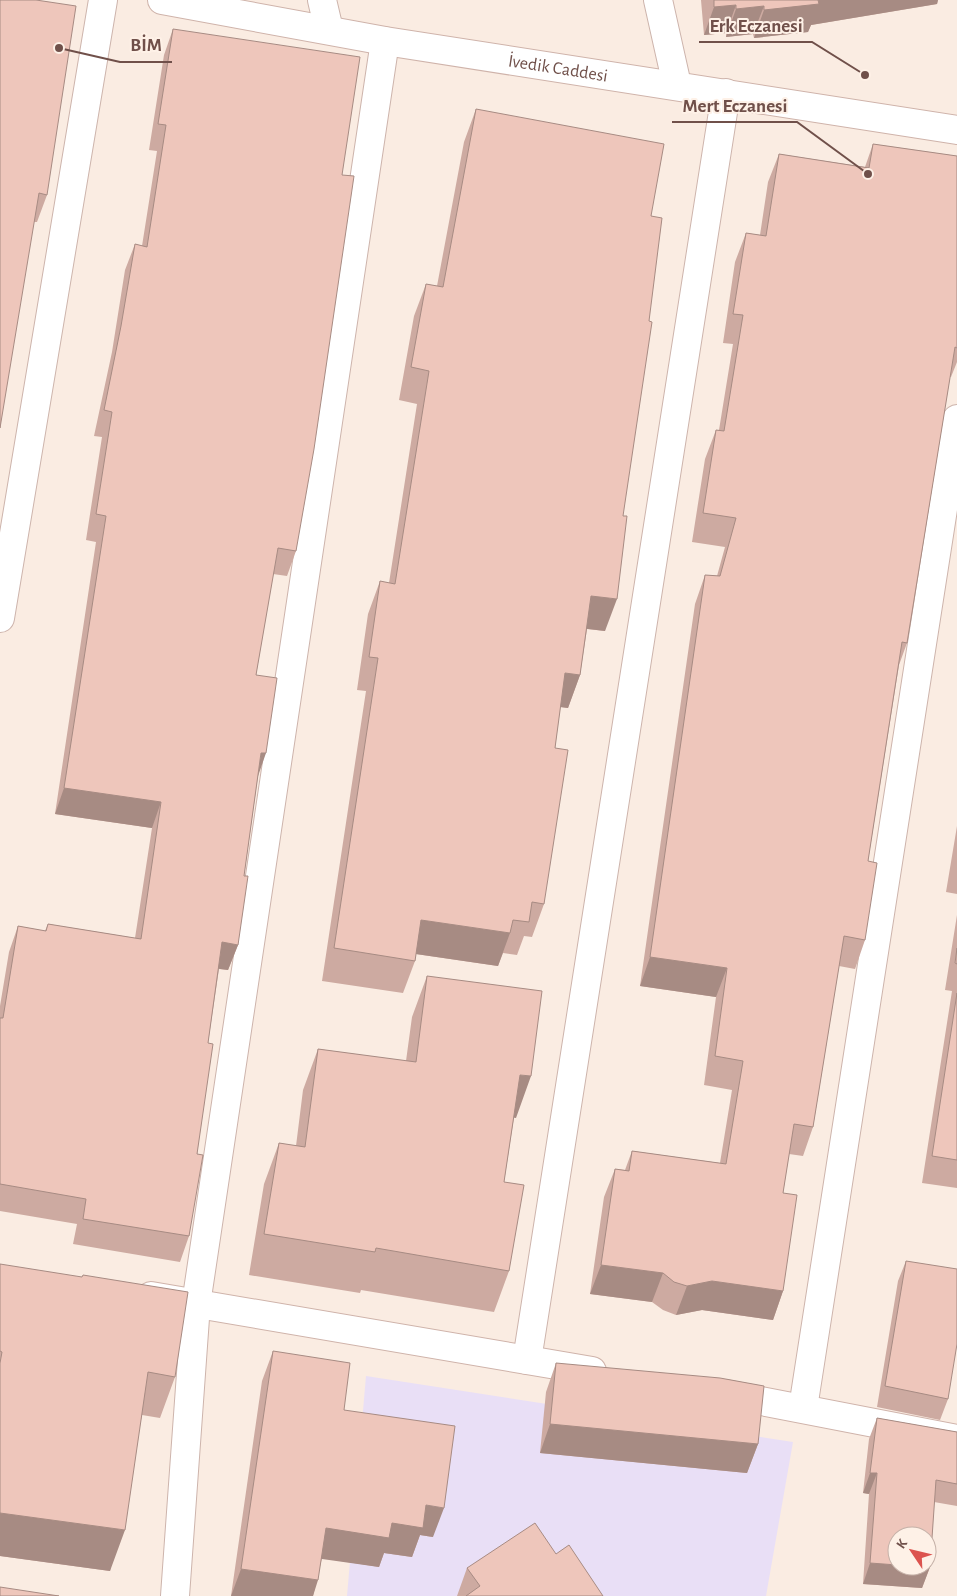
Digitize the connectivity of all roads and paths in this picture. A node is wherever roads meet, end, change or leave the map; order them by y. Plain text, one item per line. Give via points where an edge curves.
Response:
1 (103, 0) edge
2 (162, 0) edge
3 (322, 0) edge
4 (658, 0) edge
5 (329, 30) junction
6 (385, 40) junction
7 (677, 86) junction
8 (726, 92) junction
9 (957, 130) edge
10 (957, 419) edge
11 (0, 618) edge
12 (127, 1292) edge
13 (196, 1304) junction
14 (527, 1360) junction
15 (614, 1375) edge
16 (702, 1390) edge
17 (803, 1408) junction
18 (957, 1439) edge
19 (174, 1596) edge

1 - 11 street
2 - 5 street, İvedik Caddesi
3 - 5 street
4 - 7 street
5 - 6 street, İvedik Caddesi
6 - 7 street, İvedik Caddesi
6 - 13 street
7 - 8 street, İvedik Caddesi
8 - 9 street, İvedik Caddesi
8 - 14 street
10 - 17 street
12 - 13 street
13 - 14 street
13 - 19 street
14 - 15 street
16 - 17 street
17 - 18 street

